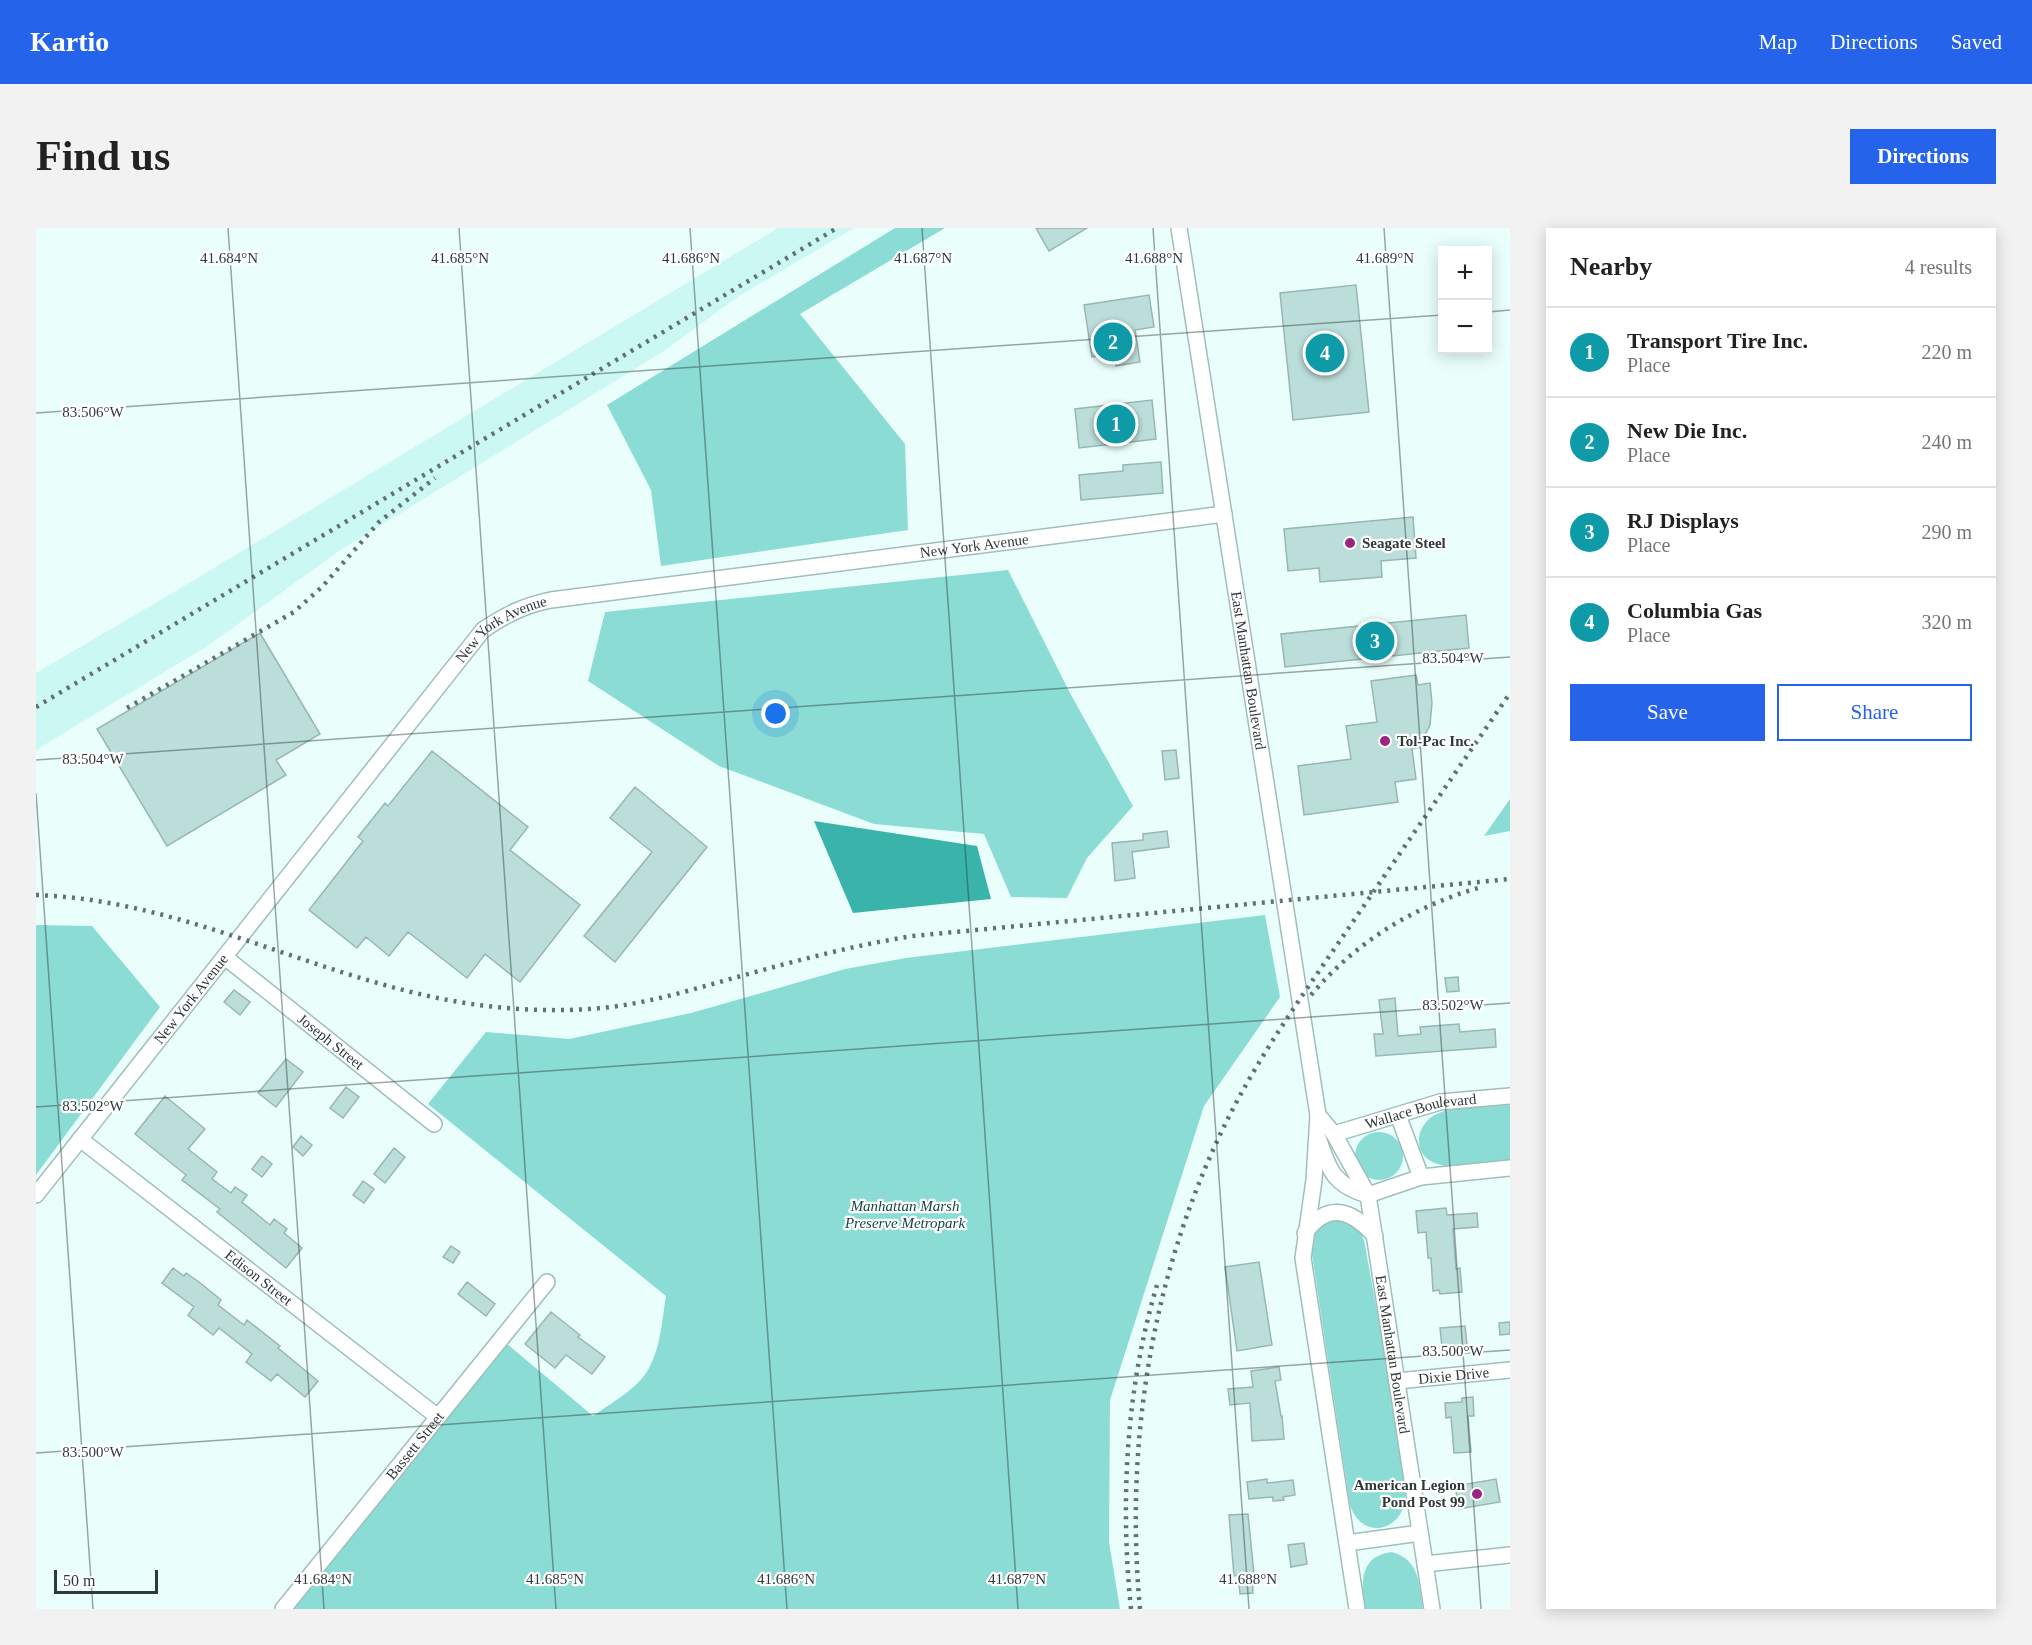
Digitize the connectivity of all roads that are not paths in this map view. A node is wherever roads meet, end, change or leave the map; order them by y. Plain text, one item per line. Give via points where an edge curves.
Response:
1 (1179, 228) edge
2 (1224, 514) junction
3 (226, 957) junction
4 (1510, 1096) edge
5 (1318, 1115) junction
6 (1398, 1115) junction
7 (434, 1124) dead end
8 (1317, 1133) junction
9 (1334, 1134) junction
10 (80, 1139) junction
11 (1510, 1168) edge
12 (1421, 1177) junction
13 (36, 1195) edge
14 (1368, 1195) junction
15 (1305, 1233) junction
16 (1375, 1236) junction
17 (547, 1282) dead end
18 (1510, 1370) edge
19 (1397, 1381) junction
20 (438, 1417) junction
21 (1420, 1533) junction
22 (1347, 1543) junction
23 (1510, 1556) edge
24 (1425, 1564) junction
25 (283, 1609) edge
26 (1357, 1609) edge
27 (1432, 1609) edge

1 - 2 street, East Manhattan Boulevard
2 - 3 street, New York Avenue via 551,600 517,609 483,630
2 - 5 street, East Manhattan Boulevard
3 - 7 street, Joseph Street
3 - 10 street, New York Avenue
4 - 6 street, Wallace Boulevard via 1440,1102
5 - 8 street, East Manhattan Boulevard
5 - 9 street, East Manhattan Boulevard
6 - 9 street, Wallace Boulevard
6 - 12 street
8 - 14 street via 1333,1175 1343,1186
8 - 15 street, East Manhattan Boulevard
9 - 14 street, East Manhattan Boulevard
10 - 13 street, New York Avenue
10 - 20 street, Edison Street
11 - 12 street
12 - 14 street
14 - 16 street, East Manhattan Boulevard
15 - 16 street via 1323,1216 1336,1213 1361,1220
15 - 22 street, East Manhattan Boulevard via 1303,1258
16 - 19 street, East Manhattan Boulevard
17 - 20 street, Bassett Street
18 - 19 street, Dixie Drive
19 - 21 street, East Manhattan Boulevard
20 - 25 street, Bassett Street
21 - 22 street
21 - 24 street, East Manhattan Boulevard
22 - 26 street, East Manhattan Boulevard
23 - 24 street
24 - 27 street, East Manhattan Boulevard

